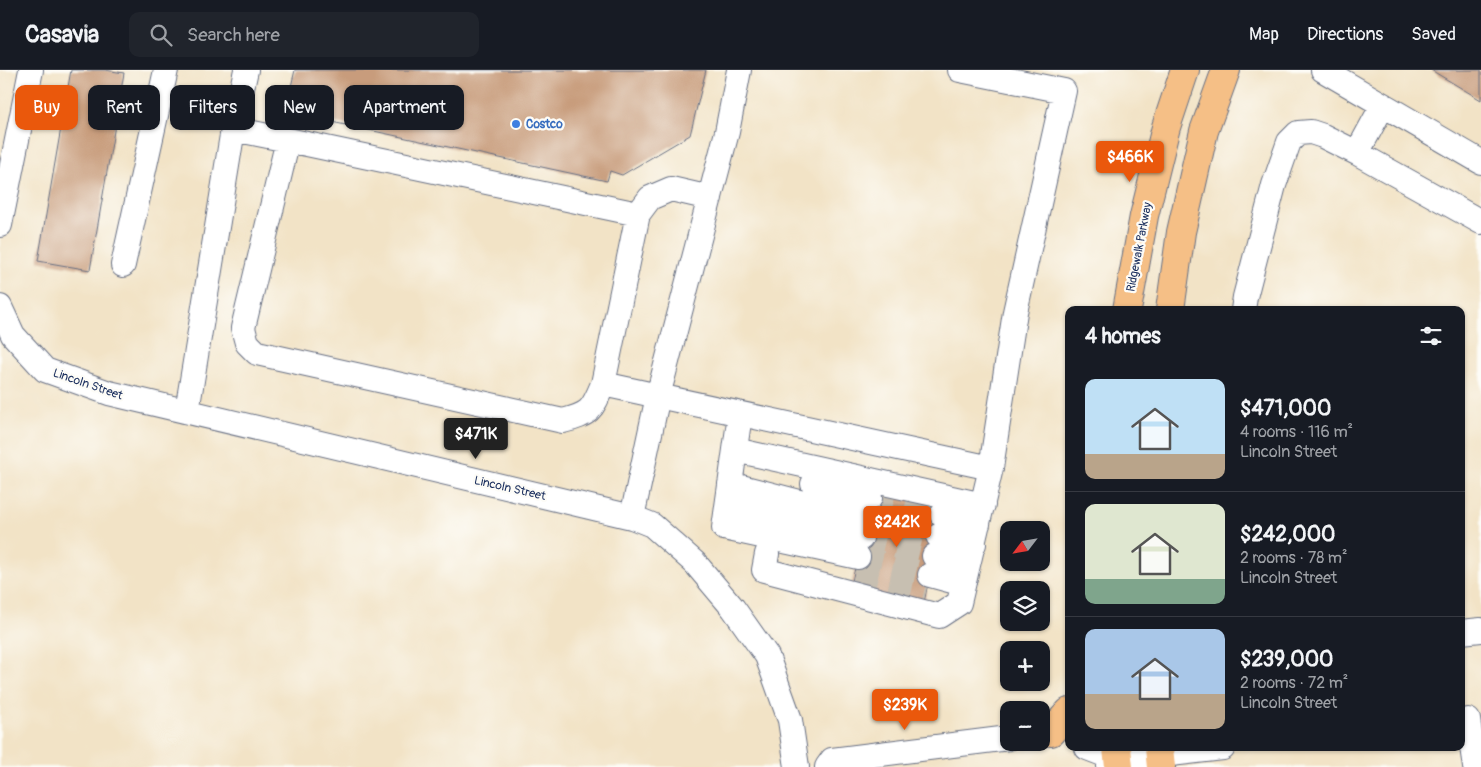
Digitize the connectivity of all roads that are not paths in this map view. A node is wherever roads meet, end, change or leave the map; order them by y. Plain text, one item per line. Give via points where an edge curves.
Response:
1 (31, 70) edge
2 (166, 70) edge
3 (246, 70) edge
4 (739, 70) edge
5 (960, 70) edge
6 (1185, 70) edge
7 (1226, 70) edge
8 (1323, 70) edge
9 (985, 72) edge
10 (243, 85) edge
11 (1383, 105) junction
12 (233, 130) edge
13 (238, 130) edge
14 (288, 140) junction
15 (1357, 153) junction
16 (1481, 162) edge
17 (710, 198) junction
18 (638, 214) junction
19 (1481, 222) edge
20 (0, 225) edge
21 (123, 265) dead end
22 (1128, 306) edge
23 (1171, 306) edge
24 (1244, 306) edge
25 (0, 308) edge
26 (603, 384) junction
27 (658, 396) junction
28 (187, 411) junction
29 (740, 414) junction
30 (991, 468) junction
31 (732, 476) junction
32 (632, 517) junction
33 (752, 534) junction
34 (861, 538) junction
35 (768, 554) junction
36 (971, 554) junction
37 (1481, 630) edge
38 (1465, 632) edge
39 (1065, 718) edge
40 (1470, 719) edge
41 (1054, 735) edge
42 (1000, 739) edge
43 (1094, 751) edge
44 (1199, 751) edge
45 (1160, 756) edge
46 (1116, 760) edge
47 (796, 767) edge
48 (827, 767) edge
49 (1475, 767) edge

1 - 20 street
2 - 21 street
3 - 10 street
4 - 17 street
5 - 9 street
6 - 22 main road, Ridgewalk Parkway via 1148,198
7 - 23 main road via 1204,131 1181,232
8 - 11 street
9 - 30 street via 1064,91 1015,312
11 - 15 street
11 - 16 street
12 - 28 street
13 - 14 street
14 - 18 street
14 - 26 street via 243,328 247,343 258,353 563,421 579,417 592,408
15 - 19 street
15 - 24 street via 1311,132 1298,133 1290,142 1274,185
17 - 18 street via 671,189 650,198
17 - 27 street
18 - 26 street
25 - 28 street, Lincoln Street via 13,334 45,370 109,393
26 - 27 street
27 - 29 street
27 - 32 street
28 - 32 street, Lincoln Street
29 - 30 street
29 - 31 street
30 - 36 street
31 - 33 street via 724,528
31 - 34 street
31 - 34 street
31 - 36 street
32 - 47 street, Lincoln Street via 652,525 694,563 733,608 767,656 790,720
33 - 34 street
33 - 35 street via 749,548
34 - 35 street
35 - 36 street via 764,570 939,616
36 - 36 street via 934,556
37 - 38 street
39 - 41 main road
40 - 49 street
42 - 48 street via 832,760
43 - 46 street
44 - 45 street
45 - 46 street

